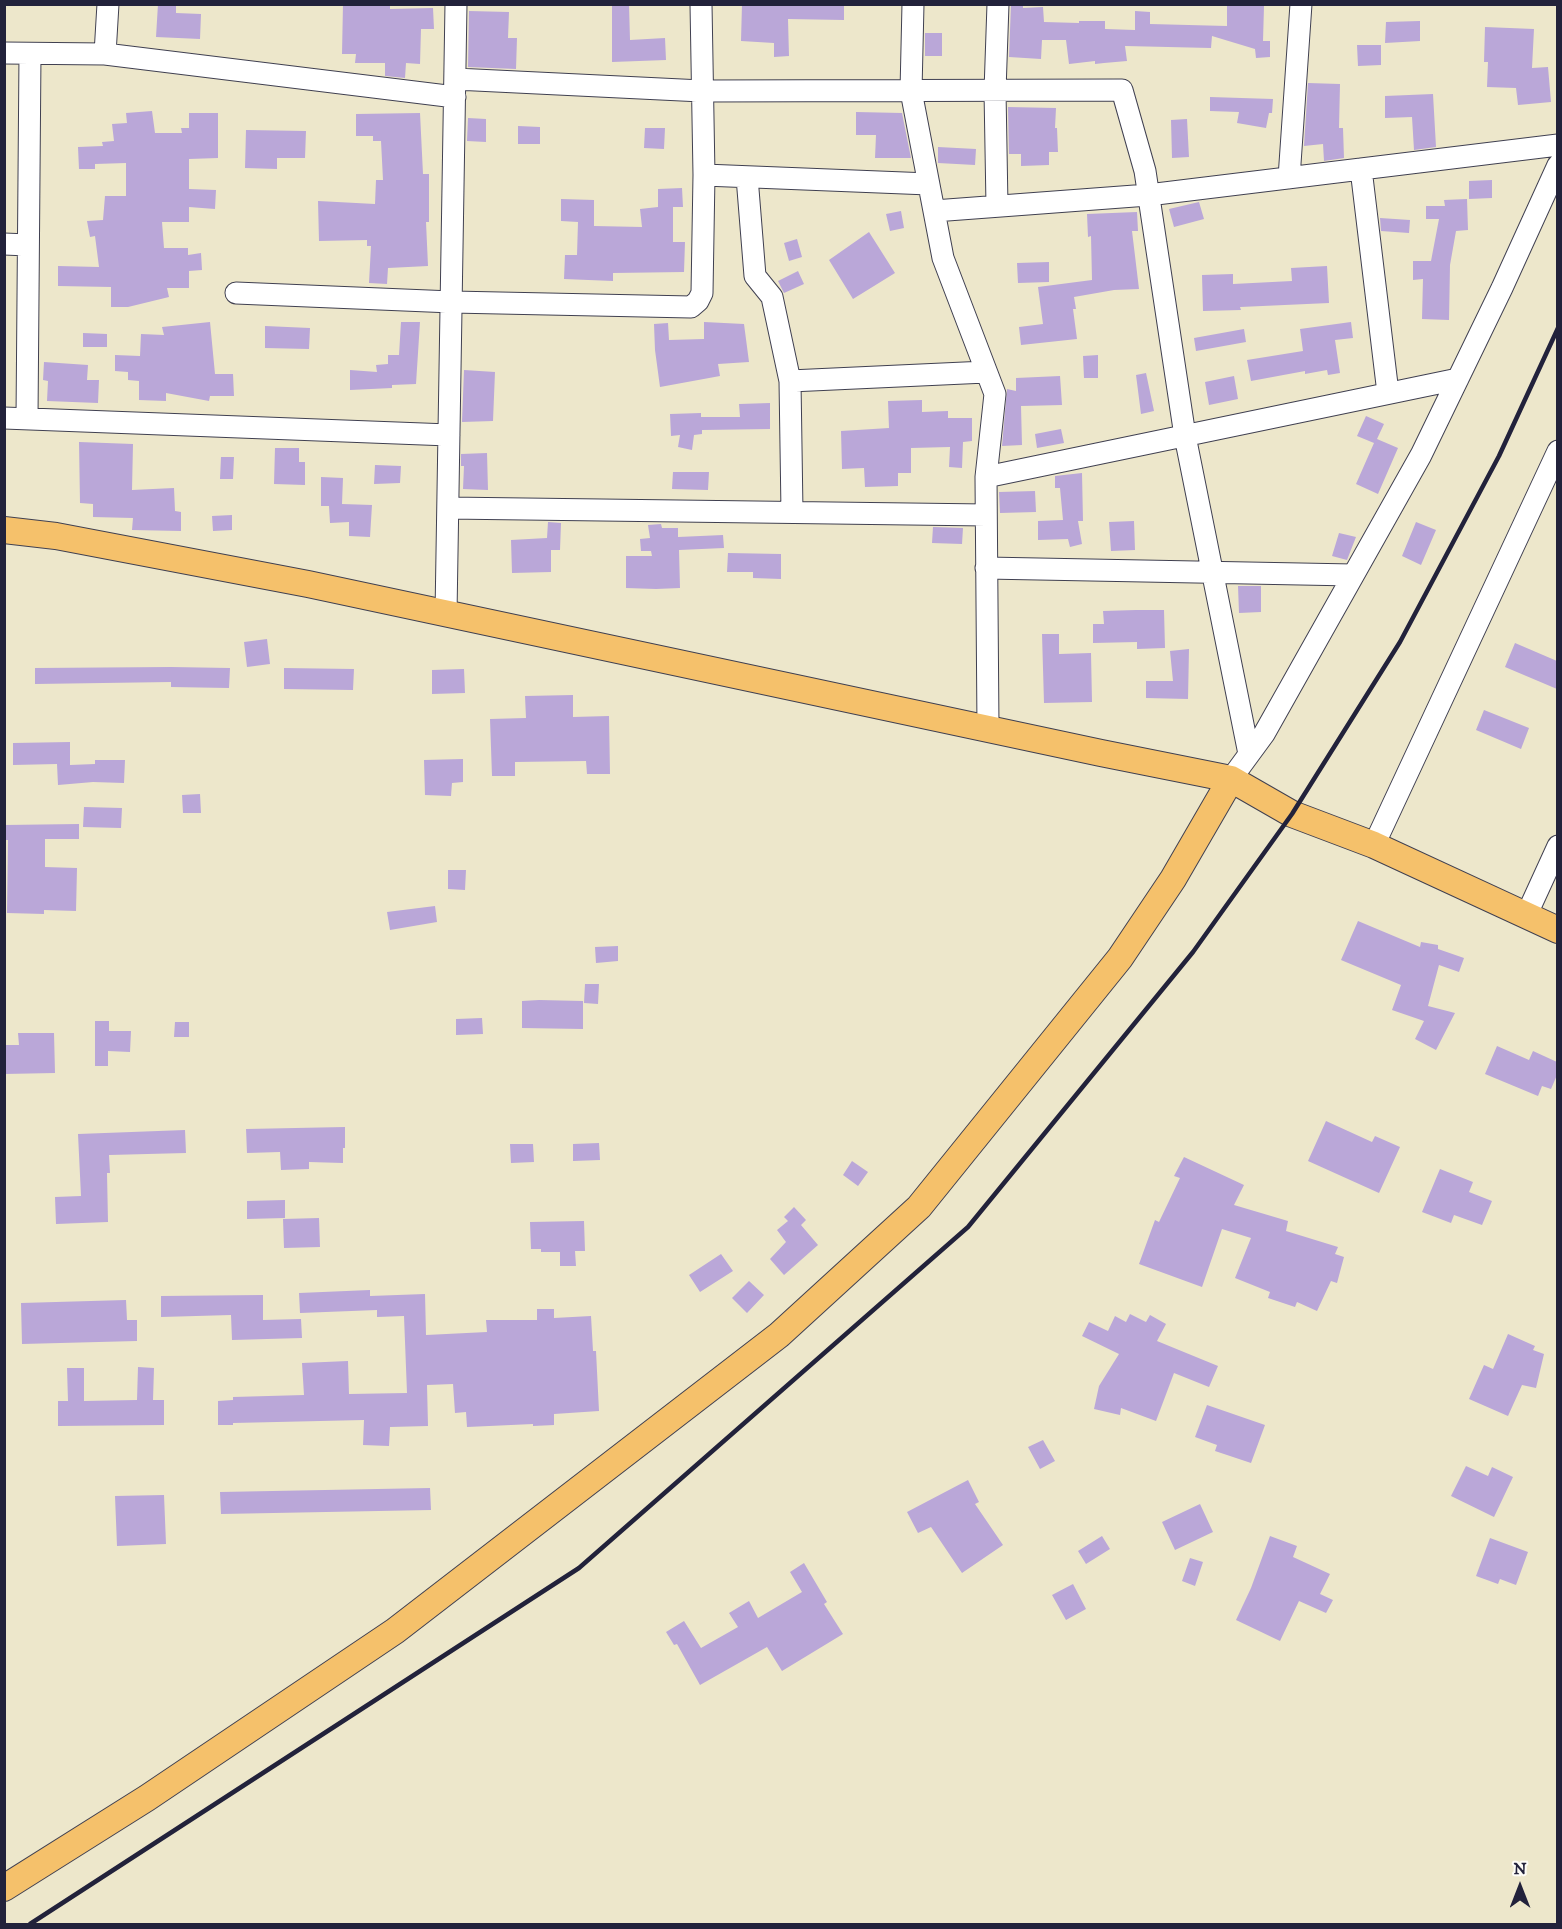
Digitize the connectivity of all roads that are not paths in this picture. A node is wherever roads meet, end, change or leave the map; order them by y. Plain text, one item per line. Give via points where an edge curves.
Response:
1 (108, 4) edge
2 (456, 4) edge
3 (701, 4) edge
4 (913, 4) edge
5 (998, 4) edge
6 (1301, 4) edge
7 (4, 53) edge
8 (30, 54) junction
9 (105, 54) junction
10 (455, 88) junction
11 (702, 91) junction
12 (910, 91) junction
13 (995, 91) junction
14 (1557, 145) edge
15 (1557, 165) edge
16 (1361, 169) junction
17 (704, 175) junction
18 (747, 177) junction
19 (1289, 178) junction
20 (929, 184) junction
21 (1148, 195) junction
22 (997, 206) junction
23 (934, 211) junction
24 (4, 244) edge
25 (28, 245) junction
26 (236, 293) dead end
27 (452, 302) junction
28 (986, 372) junction
29 (1458, 379) junction
30 (790, 381) junction
31 (1388, 393) junction
32 (4, 418) edge
33 (27, 418) junction
34 (449, 435) junction
35 (1185, 436) junction
36 (1557, 450) edge
37 (986, 477) junction
38 (448, 508) junction
39 (792, 512) junction
40 (986, 515) junction
41 (4, 530) edge
42 (986, 568) junction
43 (1213, 572) junction
44 (1353, 575) junction
45 (446, 614) junction
46 (988, 728) junction
47 (1249, 754) junction
48 (1231, 779) junction
49 (1374, 845) junction
50 (1557, 846) edge
51 (1526, 916) junction
52 (1557, 930) edge
53 (4, 1888) edge

1 - 9 street
2 - 10 street
3 - 11 street
4 - 12 street
5 - 13 street
6 - 19 street
7 - 8 street
8 - 9 street
8 - 25 street
9 - 10 street
10 - 11 street
10 - 27 street
11 - 12 street
11 - 17 street
12 - 13 street
12 - 20 street
13 - 21 street via 1122,90
13 - 22 street
14 - 16 street
15 - 29 street
16 - 19 street
16 - 31 street
17 - 18 street
17 - 27 street via 702,293 692,308
18 - 20 street
18 - 30 street via 755,276 772,297
19 - 21 street
20 - 23 street
21 - 22 street
21 - 35 street
22 - 23 street
23 - 28 street via 943,258
24 - 25 street
25 - 33 street
26 - 27 street
27 - 34 street
28 - 30 street
28 - 37 street via 994,394
29 - 31 street
29 - 44 street via 1421,456
30 - 39 street
31 - 35 street
32 - 33 street
33 - 34 street
34 - 38 street
35 - 37 street
35 - 43 street
36 - 49 street
37 - 40 street
38 - 39 street
38 - 45 street
39 - 40 street
40 - 42 street
41 - 45 main road via 308,584
42 - 43 street
42 - 46 street
43 - 44 street
43 - 47 street
44 - 47 street
45 - 46 main road
46 - 48 main road
47 - 48 street
48 - 49 main road via 1292,814
48 - 53 main road via 1173,879 1120,958 919,1207 788,1327 395,1631 147,1798
49 - 51 main road
50 - 51 street
51 - 52 main road

